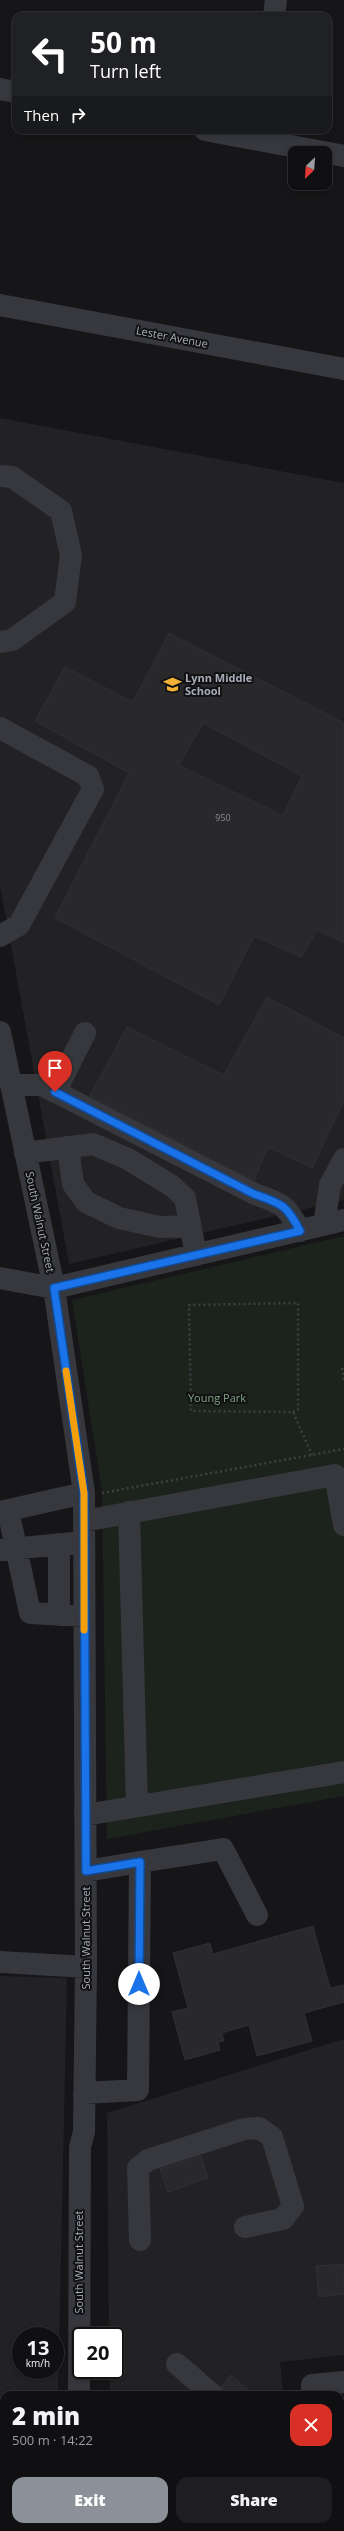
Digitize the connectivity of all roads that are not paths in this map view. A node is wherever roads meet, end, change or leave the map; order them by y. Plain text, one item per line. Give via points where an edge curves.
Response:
1 (276, 0) edge
2 (274, 12) edge
3 (0, 89) edge
4 (12, 91) edge
5 (249, 134) edge
6 (260, 135) edge
7 (344, 156) edge
8 (0, 305) edge
9 (344, 369) edge
10 (0, 476) edge
11 (0, 642) edge
12 (0, 728) edge
13 (0, 936) edge
14 (0, 1032) edge
15 (85, 1033) dead end
16 (11, 1085) junction
17 (55, 1092) junction
18 (68, 1147) junction
19 (25, 1153) junction
20 (344, 1158) edge
21 (334, 1222) edge
22 (190, 1226) junction
23 (300, 1231) junction
24 (196, 1255) junction
25 (0, 1278) edge
26 (54, 1288) junction
27 (84, 1494) junction
28 (4, 1511) edge
29 (129, 1512) junction
30 (344, 1525) edge
31 (84, 1531) junction
32 (59, 1544) junction
33 (8, 1549) edge
34 (59, 1615) junction
35 (84, 1616) junction
36 (344, 1772) edge
37 (137, 1806) junction
38 (85, 1815) junction
39 (140, 1862) junction
40 (86, 1871) junction
41 (257, 1915) dead end
42 (0, 1962) edge
43 (86, 1968) junction
44 (84, 2093) junction
45 (245, 2227) dead end
46 (140, 2240) dead end
47 (177, 2364) dead end
48 (344, 2382) edge
49 (78, 2391) edge
50 (208, 2391) edge
51 (312, 2391) edge

1 - 2 street
3 - 4 street
5 - 6 street
6 - 7 street
8 - 9 street, Lester Avenue
10 - 11 street via 12,476 61,511 71,555 65,602 12,640
12 - 13 street via 88,776 93,788 19,925
14 - 16 street, South Walnut Street
15 - 17 street
16 - 17 street via 42,1086
16 - 19 street, South Walnut Street
17 - 23 street via 254,1194 278,1202 289,1210
18 - 19 street
18 - 22 street via 93,1144 128,1159 172,1186 185,1198
18 - 22 street via 73,1184 86,1202 119,1218 160,1227
19 - 26 street, South Walnut Street
20 - 21 street via 330,1185
21 - 23 street
22 - 24 street
23 - 24 street
24 - 26 street
25 - 26 street
26 - 27 street, South Walnut Street
27 - 28 street
27 - 31 street, South Walnut Street
28 - 33 street
29 - 30 street via 335,1475
29 - 31 street
29 - 37 street
31 - 32 street
31 - 35 street, South Walnut Street
32 - 33 street
32 - 34 street
33 - 34 street via 30,1613
34 - 35 street
35 - 38 street, South Walnut Street
36 - 37 street
37 - 38 street
38 - 40 street, South Walnut Street
39 - 40 street
39 - 41 street via 223,1849
39 - 44 street via 138,2090
40 - 43 street, South Walnut Street
42 - 43 street
43 - 44 street, South Walnut Street
44 - 49 street, South Walnut Street via 84,2132 80,2146
45 - 46 street via 283,2219 293,2206 272,2137 259,2128 244,2129 148,2160 138,2168
47 - 50 street
48 - 51 street via 312,2385

